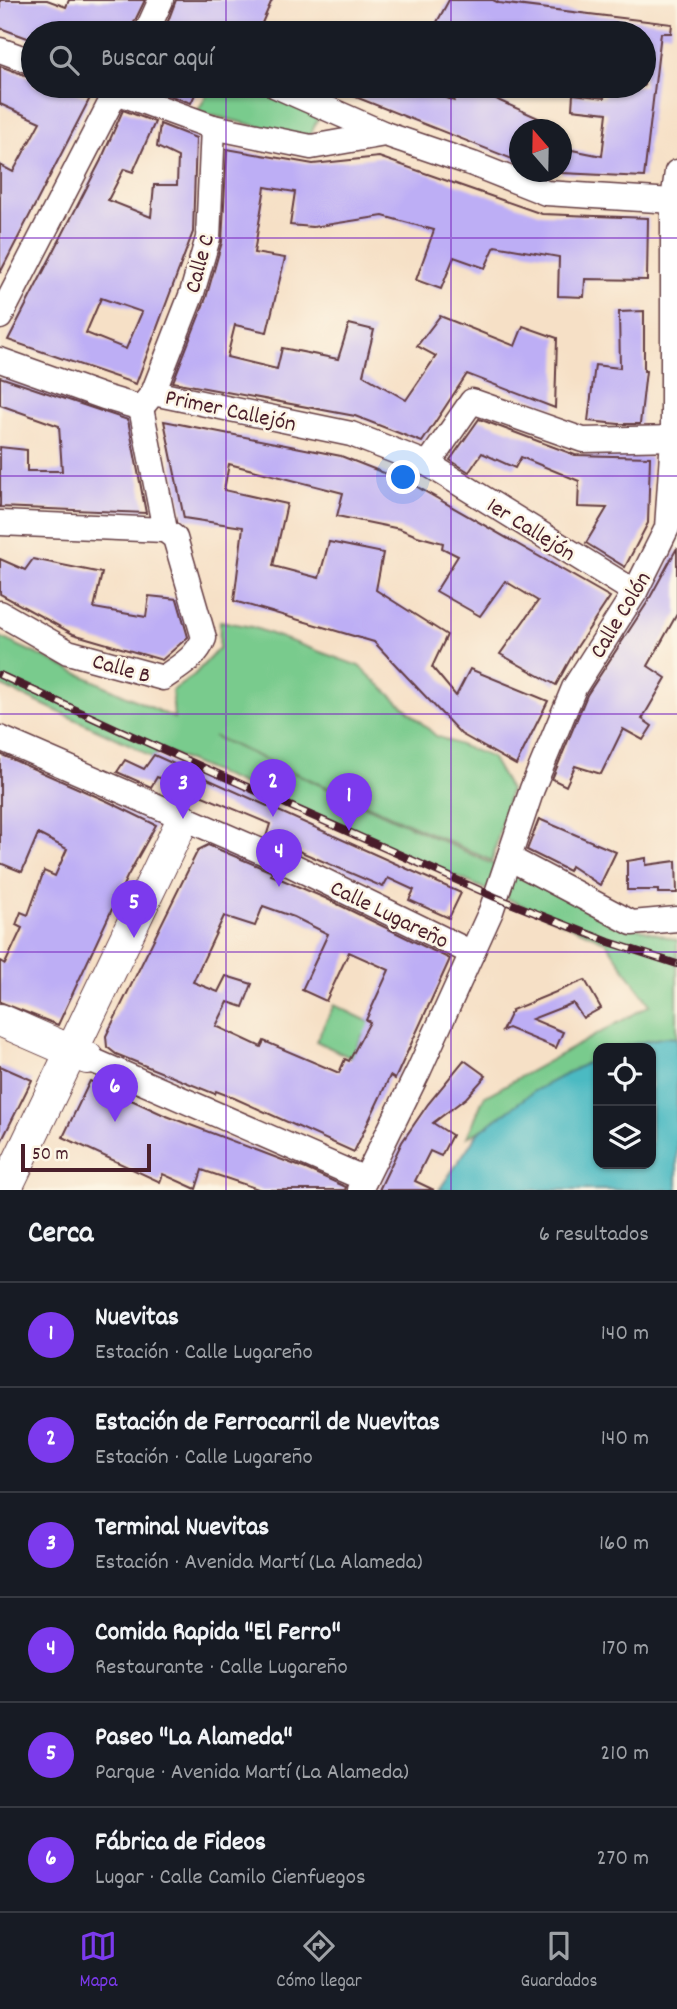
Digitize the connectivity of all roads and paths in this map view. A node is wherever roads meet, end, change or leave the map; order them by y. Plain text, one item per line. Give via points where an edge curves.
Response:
1 (161, 0) edge
2 (154, 21) edge
3 (0, 50) edge
4 (21, 58) edge
5 (106, 98) edge
6 (137, 98) edge
7 (303, 98) edge
8 (213, 127) junction
9 (385, 134) junction
10 (677, 172) edge
11 (673, 201) junction
12 (0, 317) edge
13 (0, 360) edge
14 (147, 400) junction
15 (675, 438) edge
16 (428, 464) junction
17 (0, 523) edge
18 (155, 530) junction
19 (635, 592) junction
20 (0, 613) edge
21 (0, 738) edge
22 (190, 822) junction
23 (509, 858) junction
24 (677, 919) edge
25 (472, 953) junction
26 (0, 1020) edge
27 (79, 1055) junction
28 (363, 1184) edge
29 (5, 1190) edge
30 (24, 1190) edge

1 - 2 street
3 - 4 street
5 - 12 street
6 - 8 street
7 - 9 street
8 - 9 street via 312,147
8 - 14 street, Calle C via 208,238 192,293
9 - 11 street via 546,193
10 - 11 street, Calle Colón
11 - 15 street, Calle Colón
13 - 14 street, Primer Callejón
14 - 16 street, Primer Callejón via 351,434
14 - 18 street
15 - 16 street via 583,440 472,401
15 - 19 street, Calle Colón via 667,528
16 - 19 street, 1er Callejón
17 - 18 street
18 - 20 street, Calle B via 176,538 204,638 189,660 163,678 68,652
19 - 23 street, Calle Colón via 574,688
21 - 22 street, Calle Lugareño
22 - 25 street, Calle Lugareño via 279,859
22 - 27 main road
23 - 24 street via 632,922
23 - 25 street, Calle Colón
25 - 28 street, Calle Colón
26 - 27 main road
27 - 28 street
27 - 29 main road
27 - 30 main road

